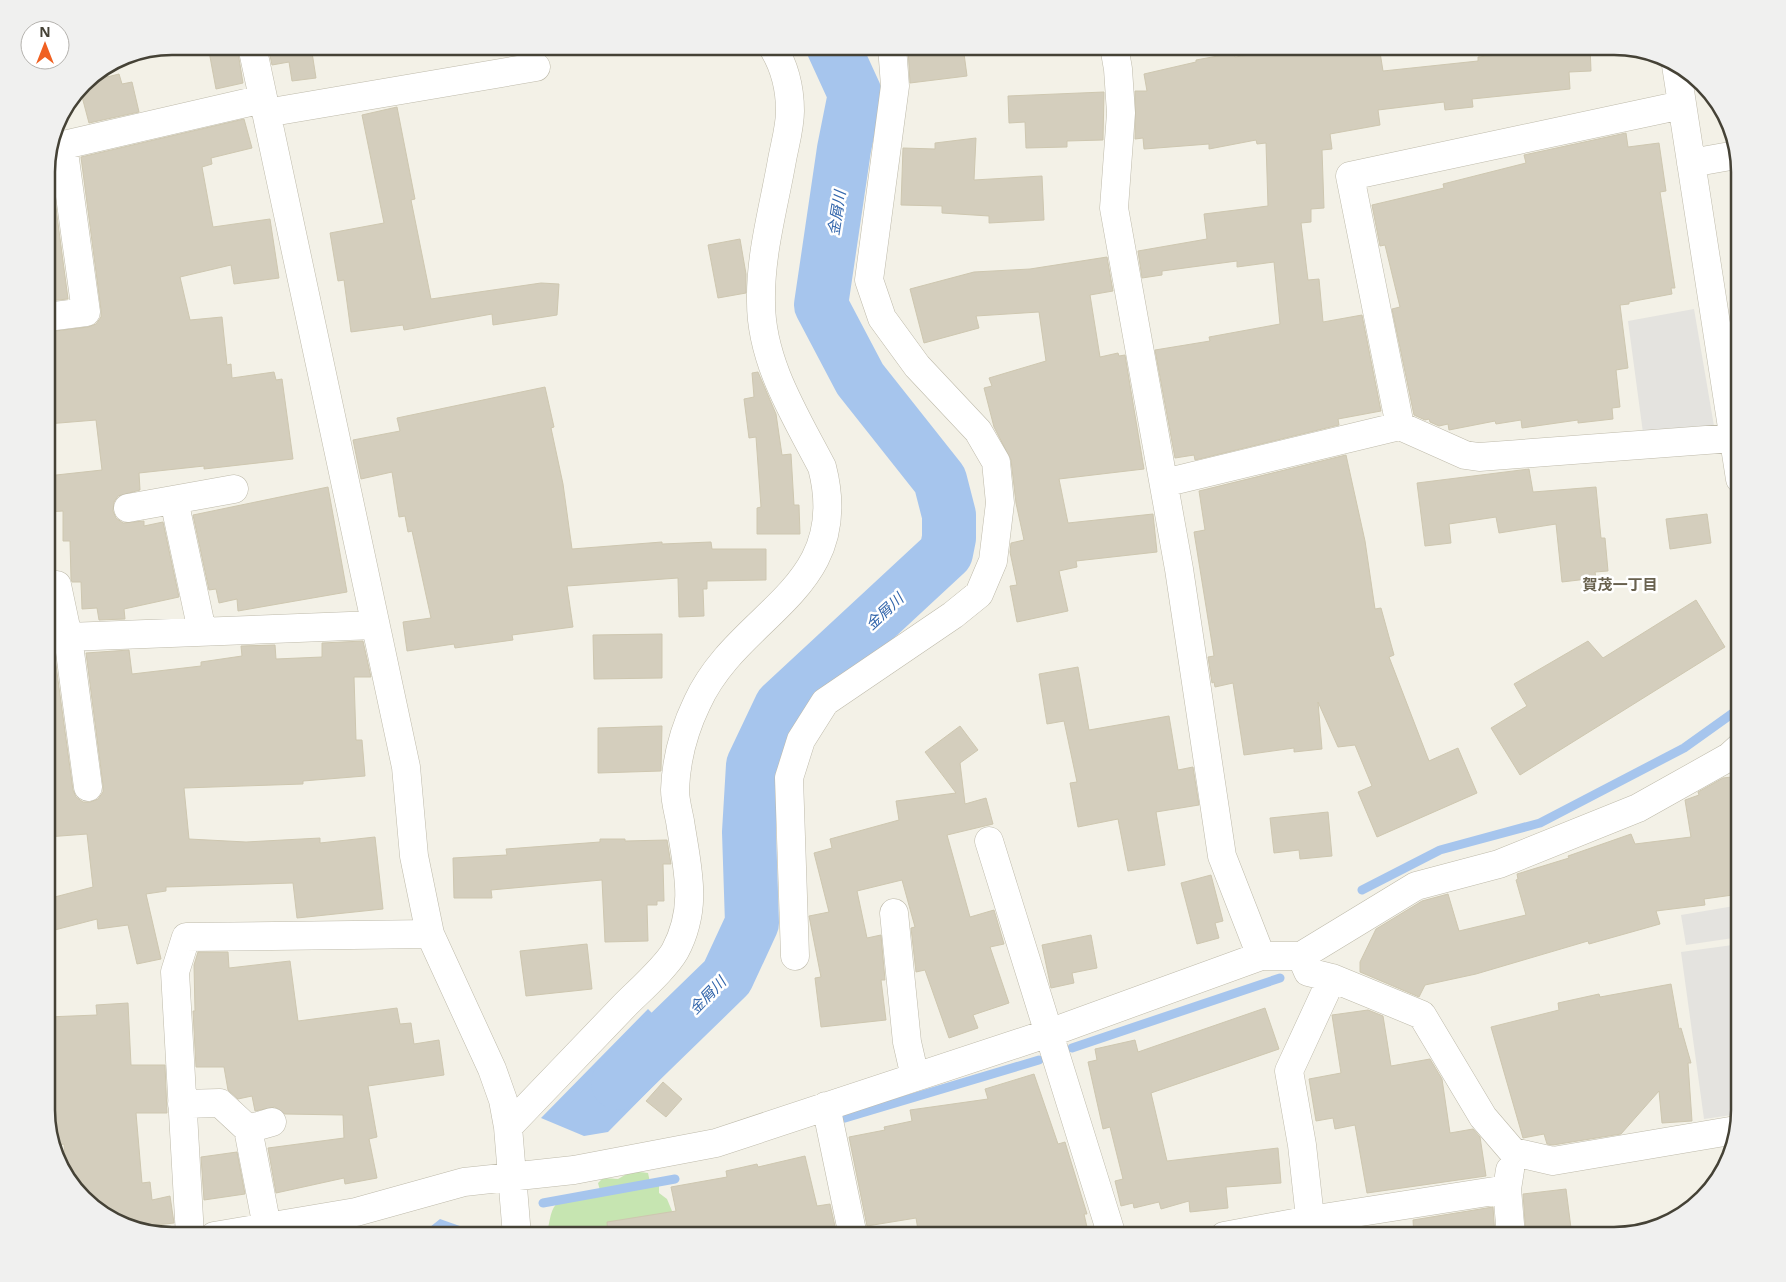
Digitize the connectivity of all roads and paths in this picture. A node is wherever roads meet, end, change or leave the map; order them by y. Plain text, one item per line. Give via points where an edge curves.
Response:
1 (254, 55) edge
2 (778, 55) edge
3 (893, 55) edge
4 (1116, 55) edge
5 (536, 67) dead end
6 (1678, 74) edge
7 (1682, 105) junction
8 (265, 106) junction
9 (58, 147) edge
10 (57, 150) edge
11 (1730, 156) edge
12 (1691, 163) junction
13 (55, 316) edge
14 (1731, 370) edge
15 (1400, 426) junction
16 (1731, 438) edge
17 (1164, 483) junction
18 (234, 489) dead end
19 (174, 500) junction
20 (128, 508) dead end
21 (55, 585) edge
22 (375, 625) junction
23 (202, 631) junction
24 (68, 637) junction
25 (1731, 755) edge
26 (88, 787) dead end
27 (989, 841) dead end
28 (894, 913) dead end
29 (430, 934) junction
30 (795, 956) dead end
31 (1261, 956) junction
32 (1301, 956) junction
33 (1332, 978) junction
34 (1049, 1033) junction
35 (915, 1077) junction
36 (182, 1104) junction
37 (826, 1106) junction
38 (508, 1126) junction
39 (1729, 1131) edge
40 (1513, 1152) junction
41 (510, 1178) junction
42 (1507, 1189) junction
43 (267, 1226) junction
44 (189, 1227) edge
45 (262, 1227) edge
46 (516, 1227) edge
47 (851, 1227) edge
48 (1109, 1227) edge
49 (1311, 1227) edge
50 (1316, 1227) edge
51 (1510, 1227) edge

1 - 8 street
2 - 38 street via 785,76 790,112 764,258 761,303 765,338 774,372 822,467 828,509 823,541 814,562 790,595 720,664 706,684 689,722 675,792 691,892 689,914 674,952
3 - 30 street via 895,86 869,280 882,318 917,366 978,431 996,462 1000,503 993,561 979,594 825,702 801,740 789,778
4 - 17 street via 1121,113 1114,208
5 - 8 street
6 - 7 street
7 - 12 street
7 - 15 street via 1350,176
8 - 9 street
8 - 22 street
10 - 13 street via 86,312
11 - 12 street
12 - 14 street
15 - 16 street via 1465,455 1479,457
15 - 17 street
17 - 31 street via 1222,856
18 - 19 street
19 - 20 street
19 - 23 street
21 - 24 street
22 - 23 street
22 - 29 street via 406,767 414,856
23 - 24 street
24 - 26 street
25 - 32 street via 1638,808 1499,864 1416,886
27 - 34 street
28 - 35 street via 907,1042
29 - 36 street via 186,937 175,972
29 - 38 street via 492,1068
31 - 32 street
31 - 34 street
32 - 33 street via 1308,972
33 - 40 street via 1422,1015 1483,1117
33 - 49 street via 1289,1071 1302,1144
34 - 35 street
34 - 48 street
35 - 37 street
36 - 43 street via 220,1103 260,1125
36 - 44 street
37 - 41 street via 716,1142 574,1170
37 - 47 street
38 - 41 street
39 - 40 street via 1553,1161
40 - 42 street
41 - 43 street via 464,1182 356,1212
41 - 46 street
42 - 50 street
42 - 51 street
43 - 45 street

